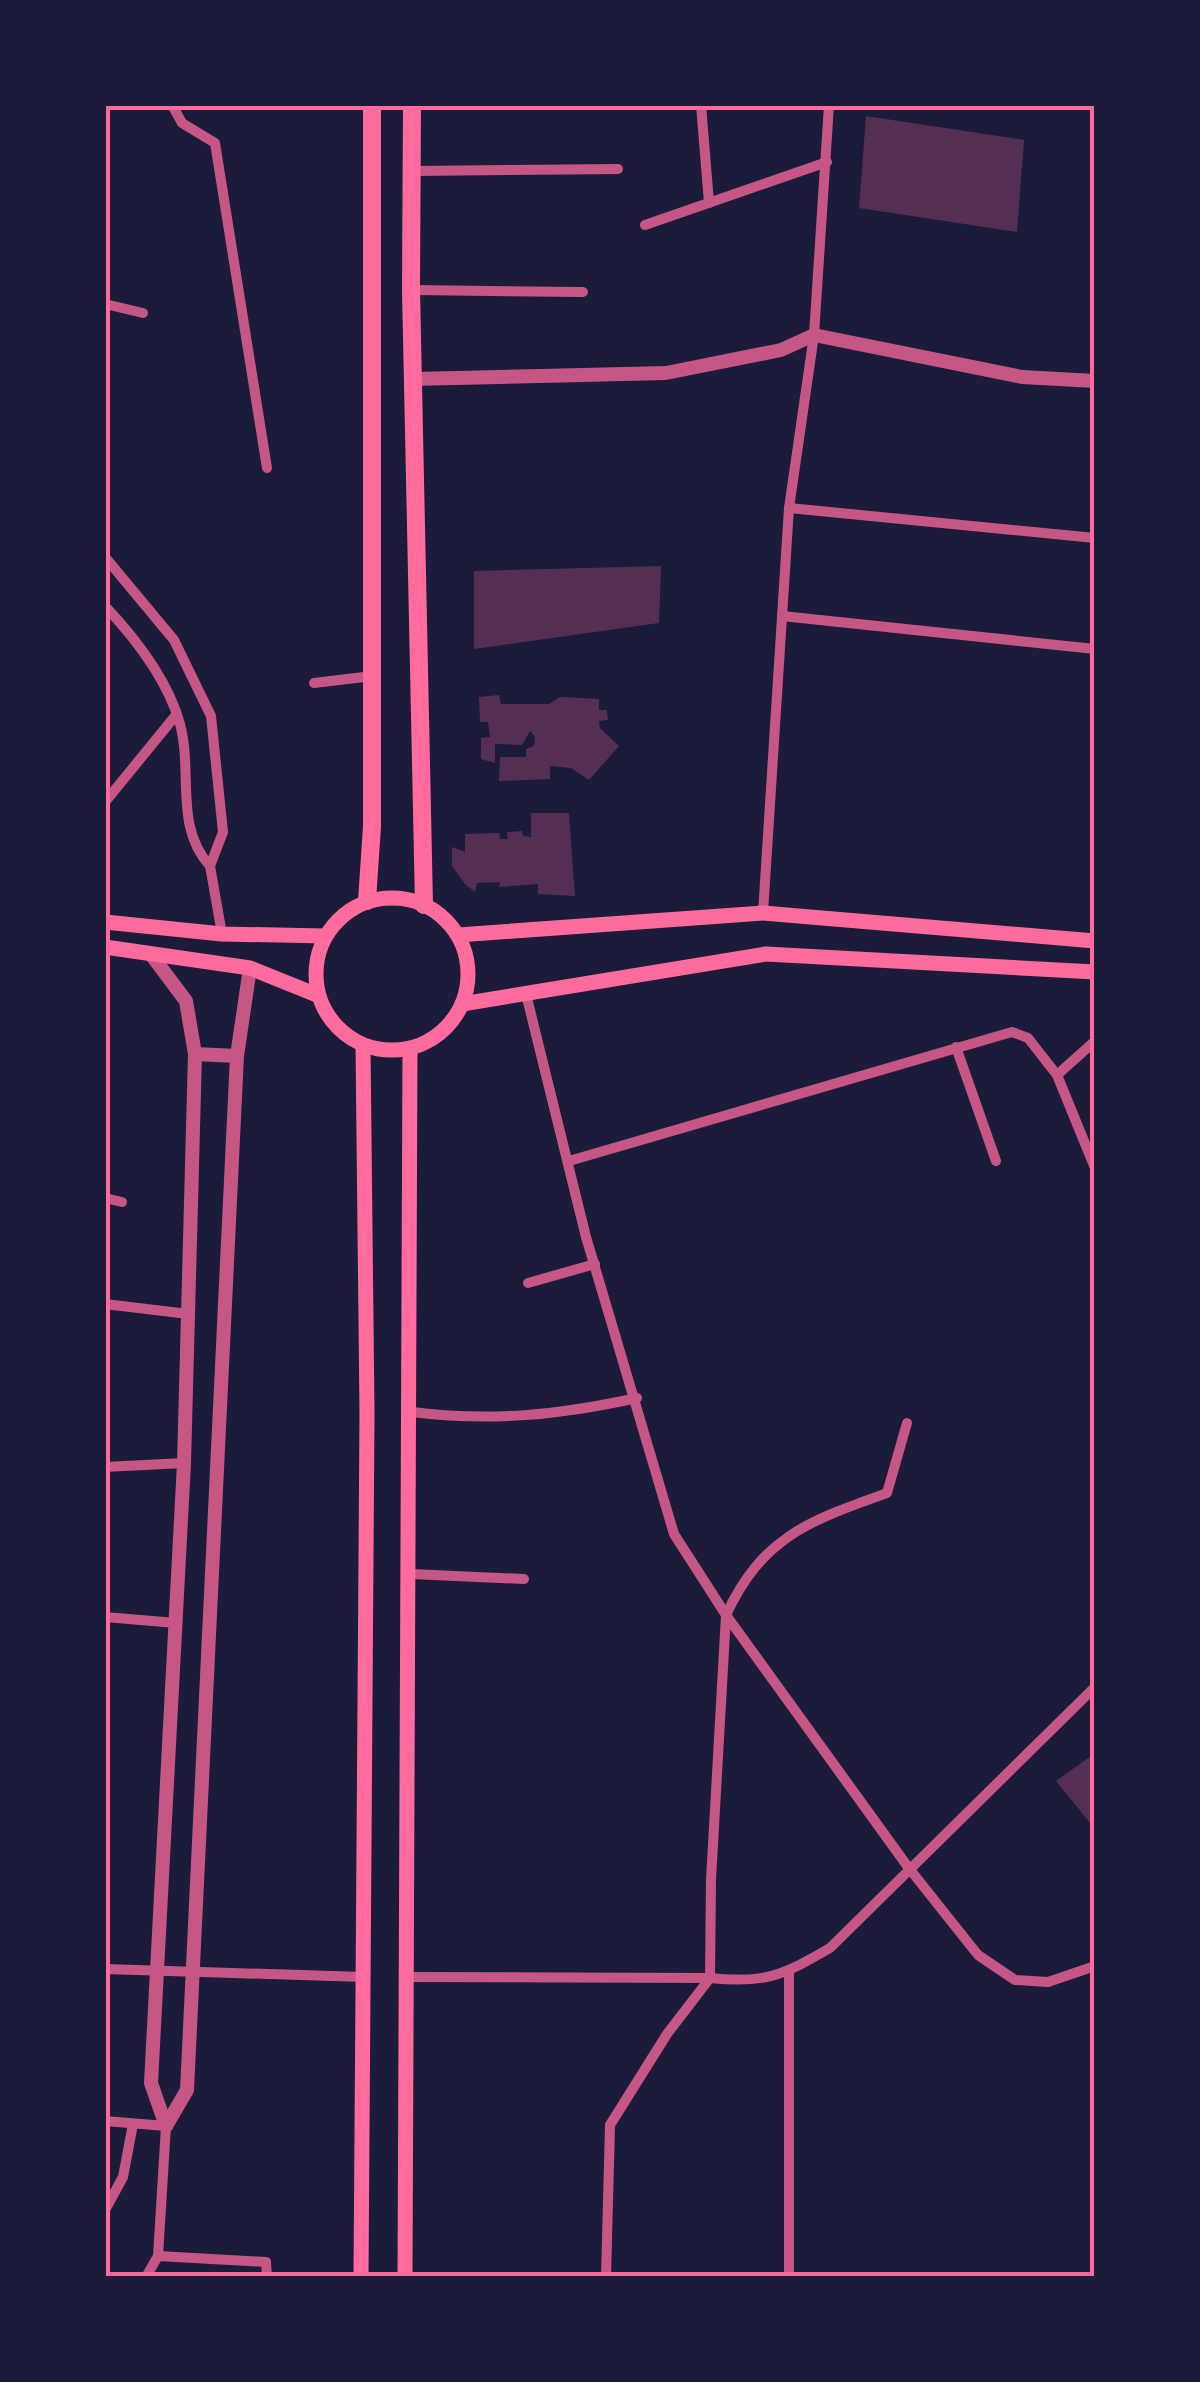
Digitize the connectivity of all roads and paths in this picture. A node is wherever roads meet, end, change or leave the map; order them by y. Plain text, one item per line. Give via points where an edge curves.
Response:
1 (172, 105) edge
2 (372, 105) edge
3 (412, 105) edge
4 (701, 105) edge
5 (830, 105) edge
6 (827, 162) junction
7 (618, 169) dead end
8 (412, 171) junction
9 (710, 203) junction
10 (645, 225) dead end
11 (410, 290) junction
12 (583, 292) dead end
13 (105, 304) edge
14 (143, 313) dead end
15 (814, 335) junction
16 (412, 379) junction
17 (1095, 381) edge
18 (266, 468) dead end
19 (790, 508) junction
20 (1095, 538) edge
21 (105, 557) edge
22 (105, 606) edge
23 (782, 616) junction
24 (1095, 650) edge
25 (372, 676) junction
26 (314, 683) dead end
27 (176, 714) junction
28 (105, 802) edge
29 (210, 866) junction
30 (367, 901) junction
31 (424, 904) junction
32 (764, 913) junction
33 (105, 922) edge
34 (222, 934) junction
35 (458, 935) junction
36 (325, 936) junction
37 (1095, 941) edge
38 (105, 947) edge
39 (150, 953) junction
40 (250, 968) junction
41 (1095, 972) edge
42 (526, 994) junction
43 (317, 995) junction
44 (462, 1004) junction
45 (1095, 1041) edge
46 (362, 1045) junction
47 (956, 1047) junction
48 (410, 1048) junction
49 (195, 1054) junction
50 (237, 1056) junction
51 (1056, 1076) junction
52 (569, 1161) junction
53 (996, 1161) dead end
54 (1095, 1168) edge
55 (105, 1198) edge
56 (122, 1202) dead end
57 (595, 1264) junction
58 (528, 1282) dead end
59 (105, 1304) edge
60 (188, 1314) junction
61 (636, 1398) junction
62 (412, 1412) junction
63 (907, 1424) dead end
64 (184, 1463) junction
65 (105, 1466) edge
66 (411, 1574) junction
67 (524, 1578) dead end
68 (726, 1616) junction
69 (105, 1617) edge
70 (176, 1623) junction
71 (1095, 1687) edge
72 (908, 1868) junction
73 (1095, 1966) edge
74 (105, 1970) edge
75 (159, 1970) junction
76 (789, 1971) junction
77 (192, 1972) junction
78 (364, 1977) junction
79 (408, 1977) junction
80 (710, 1978) junction
81 (105, 2121) edge
82 (133, 2124) junction
83 (166, 2126) junction
84 (105, 2210) edge
85 (158, 2256) junction
86 (146, 2277) edge
87 (266, 2277) edge
88 (361, 2277) edge
89 (405, 2277) edge
90 (606, 2277) edge
91 (789, 2277) edge

1 - 18 street via 182,124 215,143
2 - 25 main road
3 - 8 main road
4 - 9 street
5 - 6 street
6 - 9 street
6 - 15 street
7 - 8 street
8 - 11 main road
9 - 10 street
11 - 12 street
11 - 16 main road
13 - 14 street
15 - 16 street via 781,350 666,374
15 - 17 street via 1052,382
15 - 19 street
16 - 31 main road
19 - 20 street
19 - 23 street
21 - 29 street via 174,640 211,716 224,832
22 - 27 street via 146,654
23 - 24 street
23 - 32 street
25 - 26 street
25 - 30 main road
27 - 28 street
27 - 29 street via 190,839
29 - 34 street
30 - 31 main road
30 - 36 main road
31 - 35 main road
32 - 35 main road
32 - 37 main road
33 - 34 main road
34 - 36 main road
35 - 44 main road via 467,958
36 - 43 main road via 317,955
38 - 39 main road
39 - 40 main road
39 - 49 street via 186,1001
40 - 43 main road
40 - 50 street
41 - 42 main road via 766,954
42 - 44 main road
42 - 52 street
43 - 46 main road via 342,1034
44 - 48 main road via 432,1040
45 - 51 street
46 - 48 main road
46 - 78 main road
47 - 51 street via 1012,1032 1028,1038
47 - 52 street
47 - 53 street
48 - 62 main road
49 - 50 street
49 - 60 street
50 - 77 street
51 - 54 street
52 - 57 street
55 - 56 street
57 - 58 street
57 - 61 street
59 - 60 street
60 - 64 street
61 - 62 street via 562,1415 477,1420
61 - 68 street via 674,1534
62 - 66 main road
63 - 68 street via 886,1493 810,1520 765,1554 744,1576
64 - 65 street
64 - 70 street
66 - 67 street
66 - 79 main road
68 - 72 street
68 - 80 street
69 - 70 street
70 - 75 street
71 - 72 street
72 - 73 street via 978,1955 1015,1980 1048,1982
72 - 76 street via 830,1948
74 - 75 street
75 - 77 street
75 - 83 street via 151,2083
76 - 80 street via 750,1982
76 - 91 street
77 - 78 street
77 - 83 street via 187,2090
78 - 88 main road
79 - 80 street
79 - 89 main road
80 - 90 street via 610,2126
81 - 82 street
82 - 83 street
82 - 84 street via 123,2177
83 - 85 street
85 - 86 street
85 - 87 street via 266,2262

